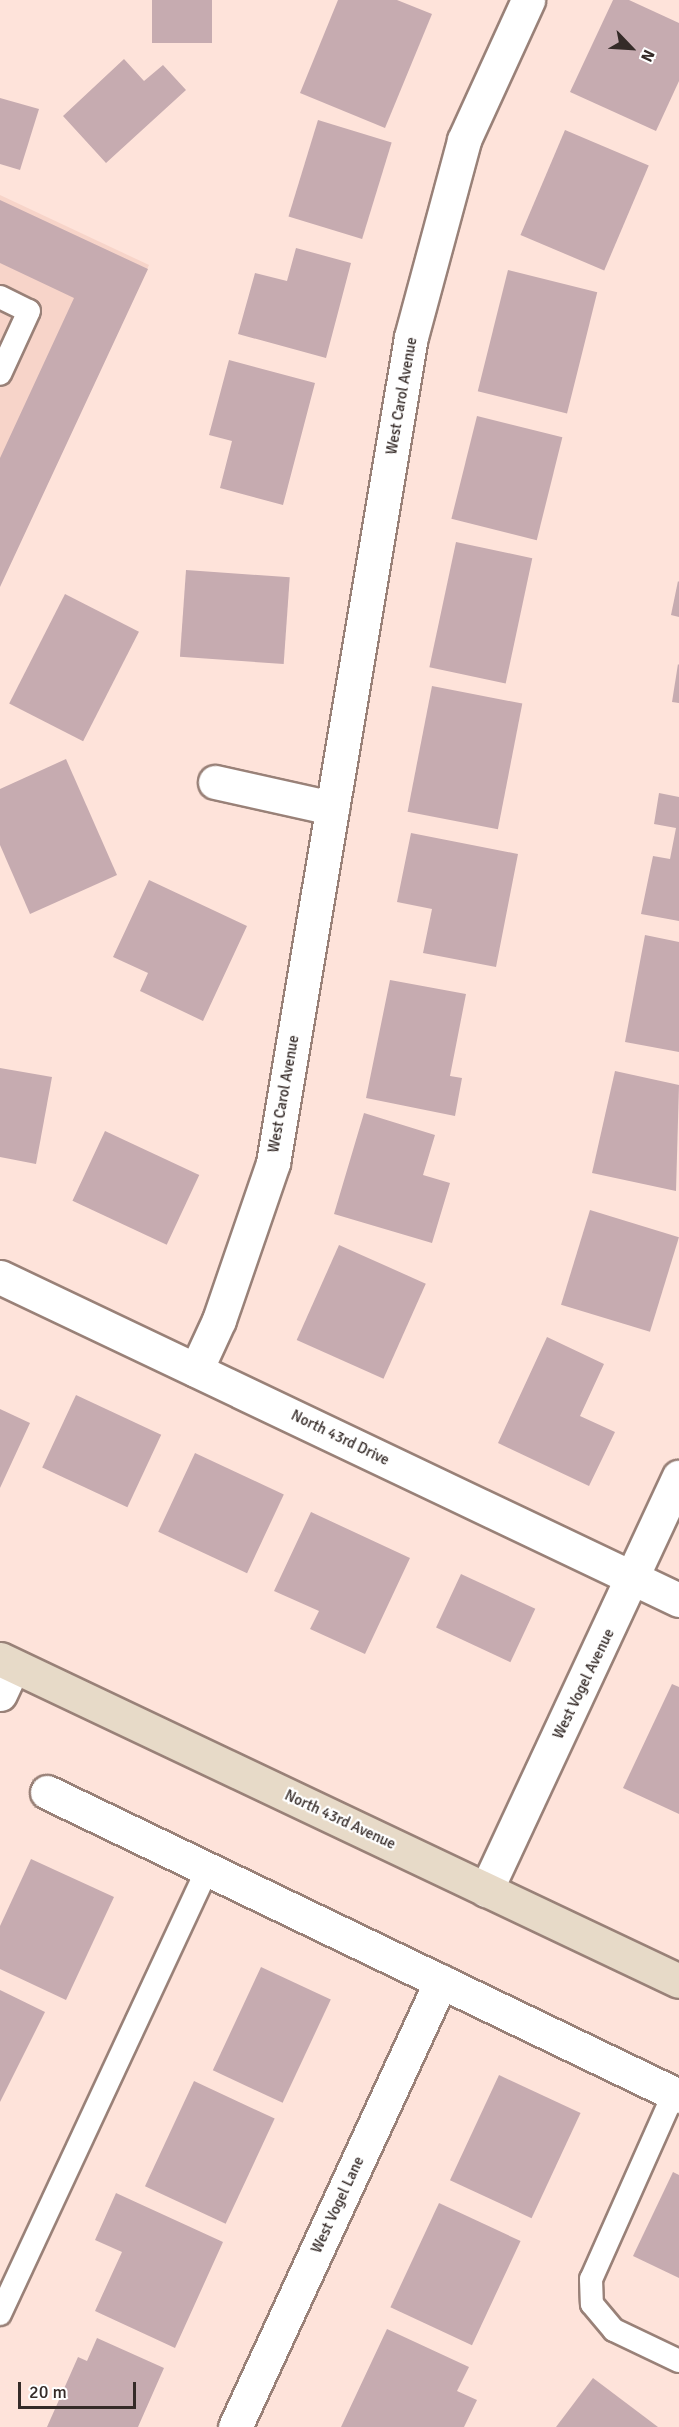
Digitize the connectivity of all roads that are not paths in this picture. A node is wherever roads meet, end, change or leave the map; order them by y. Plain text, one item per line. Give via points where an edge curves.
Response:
1 (528, 0) edge
2 (0, 297) edge
3 (0, 374) edge
4 (214, 782) dead end
5 (332, 808) junction
6 (0, 1277) edge
7 (196, 1370) junction
8 (679, 1477) edge
9 (634, 1579) junction
10 (679, 1600) edge
11 (4, 1673) edge
12 (47, 1792) dead end
13 (207, 1870) junction
14 (486, 1890) junction
15 (679, 1981) edge
16 (441, 1982) junction
17 (676, 2094) edge
18 (0, 2313) edge
19 (679, 2361) edge
20 (235, 2427) edge

1 - 5 street, West Carol Avenue via 464,140 411,337
2 - 3 lane via 29,311
4 - 5 street
5 - 7 street, West Carol Avenue via 273,1163 219,1320
6 - 7 street, North 43rd Drive
7 - 9 street, North 43rd Drive
8 - 9 street, West Vogel Avenue
9 - 10 street, North 43rd Drive
9 - 14 street, West Vogel Avenue
11 - 14 main road, North 43rd Avenue
12 - 13 street
13 - 16 street
13 - 18 lane
14 - 15 main road, North 43rd Avenue
16 - 17 street
16 - 20 street, West Vogel Lane
17 - 19 lane via 591,2279 592,2304 614,2330

